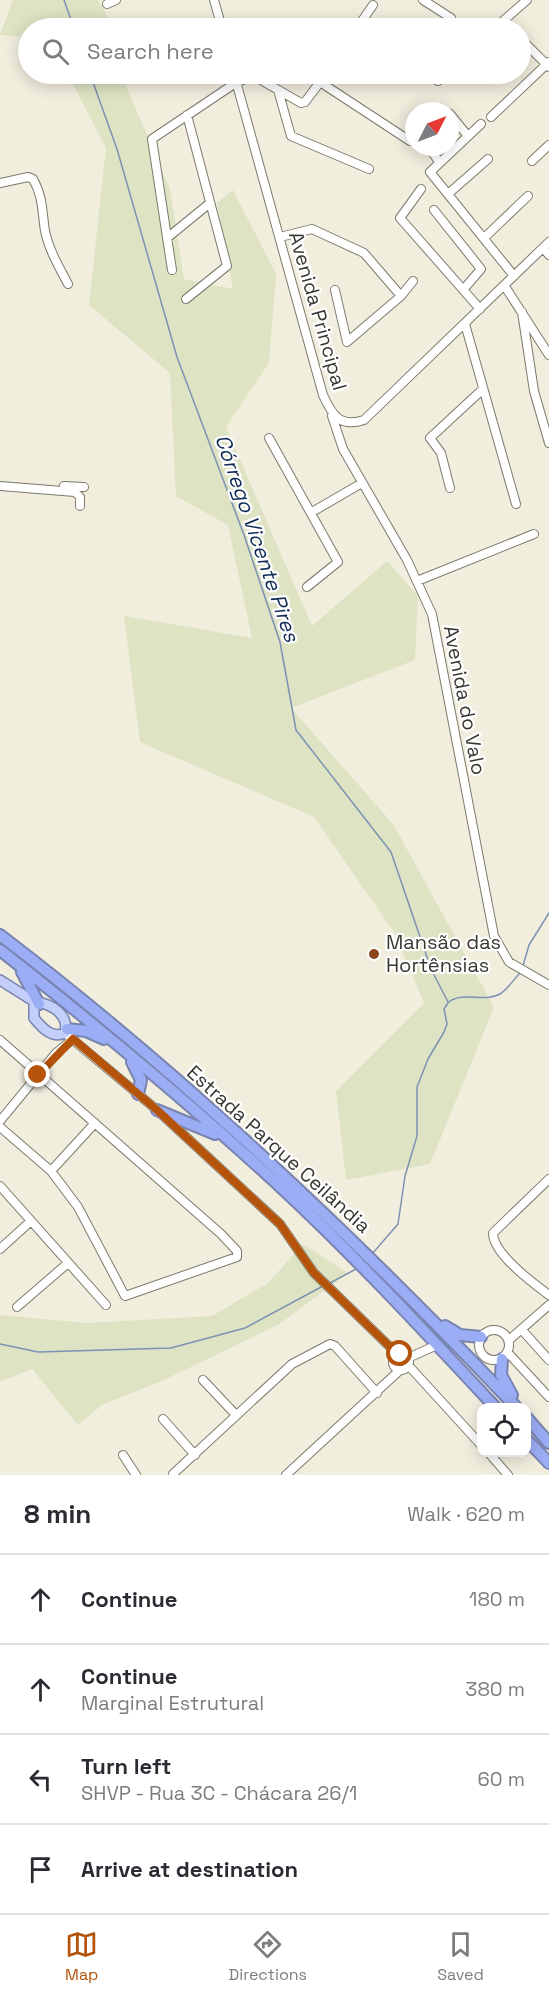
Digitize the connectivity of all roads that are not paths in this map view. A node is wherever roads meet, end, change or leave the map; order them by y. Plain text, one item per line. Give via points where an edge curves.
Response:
1 (116, 0) edge
2 (214, 0) edge
3 (423, 0) edge
4 (527, 0) edge
5 (107, 4) dead end
6 (373, 5) dead end
7 (219, 18) edge
8 (365, 18) edge
9 (451, 18) dead end
10 (506, 18) edge
11 (531, 49) edge
12 (548, 65) edge
13 (531, 81) edge
14 (234, 84) edge
15 (238, 84) edge
16 (268, 84) edge
17 (320, 84) edge
18 (324, 84) edge
19 (527, 84) edge
20 (278, 90) junction
21 (187, 116) junction
22 (491, 117) dead end
23 (459, 124) edge
24 (481, 124) dead end
25 (468, 135) junction
26 (405, 138) edge
27 (549, 145) edge
28 (435, 156) edge
29 (488, 159) dead end
30 (532, 161) dead end
31 (439, 162) junction
32 (369, 168) dead end
33 (0, 183) edge
34 (421, 189) dead end
35 (448, 194) junction
36 (528, 196) dead end
37 (210, 203) junction
38 (434, 210) dead end
39 (280, 237) junction
40 (167, 238) junction
41 (484, 238) junction
42 (546, 245) edge
43 (549, 255) edge
44 (172, 270) dead end
45 (514, 276) junction
46 (413, 281) dead end
47 (68, 284) dead end
48 (504, 285) junction
49 (334, 290) dead end
50 (464, 290) junction
51 (401, 296) junction
52 (186, 299) dead end
53 (480, 309) junction
54 (522, 312) junction
55 (465, 324) junction
56 (549, 355) edge
57 (483, 389) junction
58 (332, 416) junction
59 (269, 438) dead end
60 (549, 443) edge
61 (362, 483) junction
62 (0, 484) edge
63 (84, 487) dead end
64 (450, 488) dead end
65 (516, 504) dead end
66 (80, 506) dead end
67 (312, 512) junction
68 (534, 534) dead end
69 (417, 581) junction
70 (307, 587) dead end
71 (0, 935) edge
72 (0, 950) edge
73 (17, 964) junction
74 (0, 980) edge
75 (549, 985) edge
76 (36, 1006) junction
77 (68, 1034) junction
78 (0, 1040) edge
79 (118, 1047) junction
80 (38, 1075) junction
81 (138, 1094) junction
82 (157, 1110) junction
83 (0, 1121) edge
84 (95, 1123) junction
85 (0, 1127) edge
86 (226, 1139) junction
87 (51, 1171) junction
88 (549, 1179) edge
89 (0, 1186) edge
90 (31, 1221) junction
91 (0, 1249) edge
92 (69, 1263) junction
93 (549, 1295) edge
94 (106, 1305) dead end
95 (549, 1305) edge
96 (17, 1307) dead end
97 (432, 1317) junction
98 (522, 1330) junction
99 (481, 1337) junction
100 (509, 1340) junction
101 (388, 1345) junction
102 (437, 1345) junction
103 (505, 1356) junction
104 (548, 1357) edge
105 (407, 1359) junction
106 (395, 1366) junction
107 (203, 1380) dead end
108 (377, 1393) junction
109 (549, 1397) edge
110 (492, 1403) edge
111 (515, 1403) edge
112 (517, 1403) edge
113 (236, 1415) junction
114 (163, 1419) dead end
115 (531, 1422) edge
116 (477, 1440) edge
117 (549, 1443) edge
118 (531, 1444) edge
119 (123, 1455) dead end
120 (195, 1455) junction
121 (492, 1457) edge
122 (549, 1463) edge
123 (173, 1474) edge
124 (136, 1475) edge
125 (286, 1475) edge
126 (508, 1475) edge

1 - 5 street
2 - 7 street
3 - 9 street
4 - 10 street
6 - 8 street
11 - 12 street
12 - 13 street
14 - 21 street
15 - 39 street, Avenida Principal
16 - 20 street
17 - 20 street via 306,102 300,103
18 - 26 street
19 - 22 street
20 - 32 street via 291,136
21 - 37 street
21 - 40 street via 152,143
23 - 25 street
24 - 25 street
25 - 31 street
27 - 30 street
28 - 31 street
29 - 35 street
31 - 35 street via 430,172
33 - 47 street via 33,179 41,193 45,232
34 - 50 street via 400,218
35 - 41 street
36 - 41 street
37 - 40 street
37 - 52 street via 227,266
38 - 50 street via 481,269
39 - 51 street via 312,229 364,253
39 - 58 street, Avenida Principal
40 - 44 street
41 - 45 street
42 - 43 street
42 - 45 street, Avenida Principal
45 - 48 street, Avenida Principal
46 - 51 street
48 - 53 street, Avenida Principal
48 - 54 street
49 - 51 street via 347,342
50 - 53 street
53 - 55 street, Avenida Principal
54 - 56 street
54 - 60 street via 534,391
55 - 57 street
55 - 58 street, Avenida Principal via 364,420 345,423
57 - 64 street via 430,438 441,453
57 - 65 street
58 - 61 street, Avenida do Valo via 343,449
59 - 67 street
61 - 67 street
61 - 69 street, Avenida do Valo
62 - 63 street
62 - 66 street via 75,492 80,497
67 - 70 street via 338,562
68 - 69 street
69 - 75 street, Avenida do Valo via 432,614 494,936 510,962
71 - 97 highway, Estrada Parque Ceilândia via 280,1170
72 - 73 highway, Estrada Parque Ceilândia
73 - 76 highway
73 - 79 highway, Estrada Parque Ceilândia
74 - 76 main road
76 - 77 main road via 57,1010
76 - 77 main road via 34,1018 42,1028 55,1035
77 - 79 highway via 86,1032
77 - 80 street
77 - 81 street
78 - 80 street
79 - 81 highway via 136,1067 141,1080
79 - 86 highway, Estrada Parque Ceilândia
80 - 83 street
80 - 84 street
81 - 82 street
82 - 86 highway
82 - 101 street via 288,1231 314,1273
84 - 87 street
84 - 87 street via 221,1234 237,1251 237,1257 125,1296 78,1207
85 - 87 street
86 - 102 highway, Estrada Parque Ceilândia via 366,1270
88 - 93 street via 493,1233 496,1245 519,1271
89 - 90 street
90 - 91 street
90 - 92 street
92 - 94 street
92 - 96 street
95 - 98 street
97 - 99 highway via 460,1335
97 - 111 highway, Estrada Parque Ceilândia
98 - 100 street
98 - 104 street
99 - 100 street via 498,1330
99 - 103 street via 479,1347 483,1356 492,1361
100 - 103 street
101 - 105 street
101 - 106 street
102 - 105 street
102 - 110 highway, Estrada Parque Ceilândia
103 - 109 street
103 - 112 highway via 501,1375
105 - 106 street
105 - 106 street via 398,1355
105 - 116 street
106 - 108 street
107 - 113 street
108 - 113 street via 330,1344 291,1364
108 - 125 street
113 - 120 street
114 - 120 street
115 - 117 highway
118 - 122 highway
119 - 124 street
120 - 123 street
121 - 126 street

